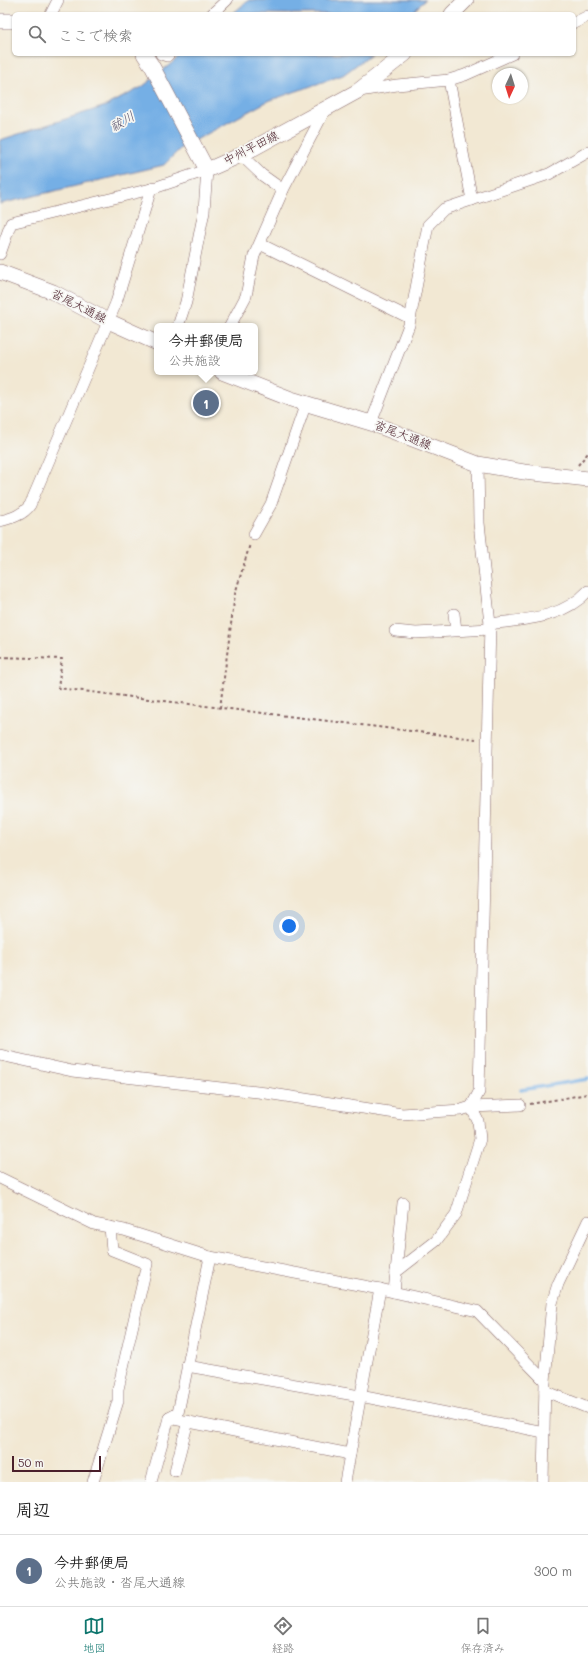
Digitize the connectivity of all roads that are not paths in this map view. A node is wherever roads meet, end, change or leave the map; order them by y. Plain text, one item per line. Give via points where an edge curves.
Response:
1 (58, 0) edge
2 (227, 0) edge
3 (466, 0) edge
4 (52, 12) edge
5 (214, 12) edge
6 (454, 12) edge
7 (588, 16) edge
8 (0, 21) edge
9 (12, 21) edge
10 (576, 22) edge
11 (167, 56) edge
12 (402, 56) edge
13 (508, 56) edge
14 (152, 58) edge
15 (449, 80) junction
16 (358, 91) junction
17 (324, 110) junction
18 (241, 155) junction
19 (587, 157) edge
20 (206, 167) junction
21 (151, 189) junction
22 (283, 190) junction
23 (472, 200) junction
24 (260, 244) junction
25 (0, 254) edge
26 (0, 272) edge
27 (410, 318) junction
28 (108, 321) junction
29 (179, 323) edge
30 (232, 323) edge
31 (154, 342) edge
32 (229, 375) edge
33 (306, 403) junction
34 (371, 423) junction
35 (478, 464) junction
36 (588, 479) edge
37 (0, 521) edge
38 (254, 534) road end
39 (588, 591) edge
40 (454, 614) dead end
41 (490, 627) junction
42 (456, 630) junction
43 (395, 631) dead end
44 (0, 1055) edge
45 (520, 1105) road end
46 (471, 1107) junction
47 (0, 1178) edge
48 (403, 1203) dead end
49 (588, 1221) edge
50 (110, 1227) junction
51 (210, 1257) junction
52 (396, 1272) junction
53 (380, 1289) junction
54 (394, 1292) junction
55 (187, 1366) junction
56 (545, 1386) junction
57 (360, 1396) junction
58 (588, 1408) edge
59 (169, 1418) junction
60 (188, 1421) junction
61 (544, 1432) junction
62 (350, 1454) junction
63 (175, 1470) dead end
64 (93, 1482) edge
65 (151, 1482) edge
66 (345, 1482) edge
67 (543, 1482) edge

1 - 4 street
2 - 5 street
3 - 6 main road
7 - 10 street
8 - 9 main road
11 - 14 street
12 - 16 main road, 中州平田線
13 - 15 street
14 - 20 main road
15 - 16 street
15 - 23 street
16 - 17 main road, 中州平田線
17 - 18 main road, 中州平田線
17 - 22 street
18 - 20 main road, 中州平田線
18 - 22 street
19 - 23 street via 549,174
20 - 21 street
20 - 29 street via 204,211 186,302
21 - 25 street via 11,223
21 - 28 street via 116,303
22 - 24 street
23 - 27 street via 444,209 428,225
24 - 27 street
24 - 30 street via 254,256 246,296
26 - 28 main road, 沓尾大通線 via 53,292
27 - 34 street
28 - 31 main road, 沓尾大通線
28 - 37 street via 30,505 19,515
32 - 33 main road, 沓尾大通線
33 - 34 main road, 沓尾大通線
33 - 38 street via 270,504
34 - 35 main road, 沓尾大通線
35 - 36 main road, 沓尾大通線
35 - 41 street via 478,523
39 - 41 street via 578,602 557,612
40 - 42 street
41 - 42 street
41 - 46 street via 479,1092
42 - 43 street via 416,633
44 - 46 street via 72,1071 266,1093 402,1114
45 - 46 street
46 - 52 street via 478,1121 480,1139 456,1214 436,1241
47 - 50 street via 94,1224
48 - 52 street
49 - 56 street via 558,1284 552,1303
50 - 51 street
50 - 64 street via 112,1250 147,1264 118,1389 118,1401
51 - 53 street
51 - 55 street
52 - 54 street
53 - 54 street
53 - 57 street
54 - 56 street via 477,1312
55 - 57 street
55 - 59 street via 178,1412
56 - 58 street
56 - 61 street
57 - 61 street
57 - 62 street
59 - 60 street
59 - 65 street
60 - 62 street
60 - 63 street
61 - 67 street
62 - 66 street

